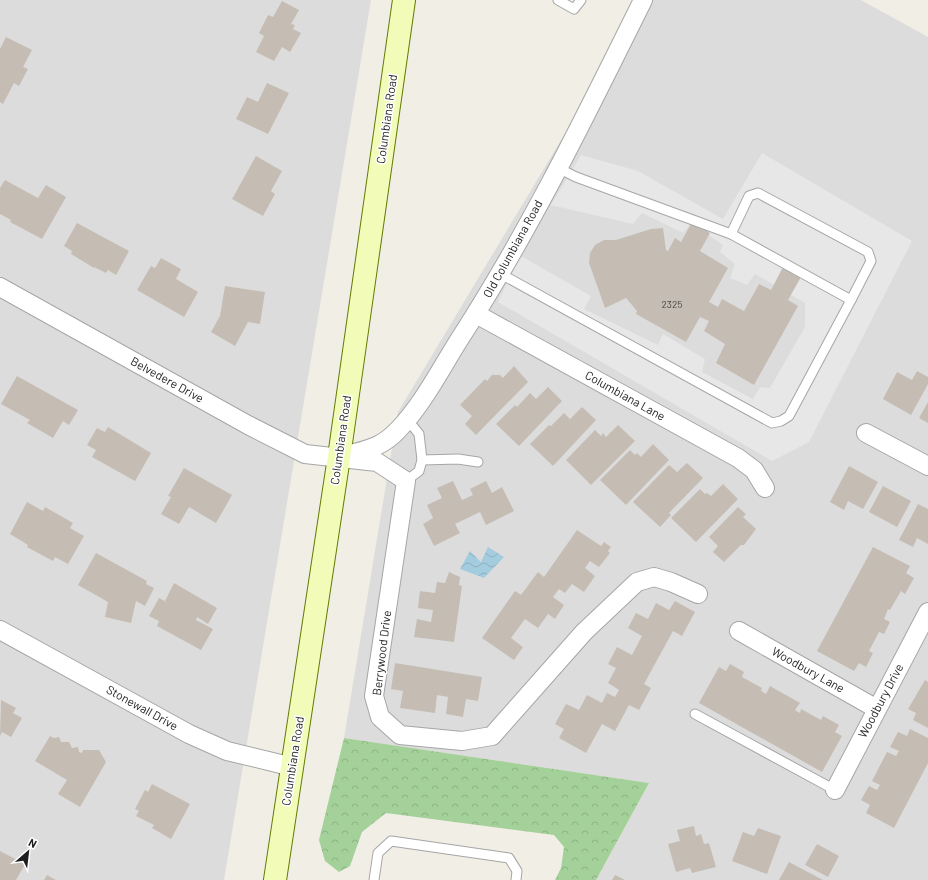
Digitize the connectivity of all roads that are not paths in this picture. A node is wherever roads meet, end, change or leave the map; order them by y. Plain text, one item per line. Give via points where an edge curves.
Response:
1 (404, 0) edge
2 (558, 0) edge
3 (581, 0) edge
4 (643, 0) edge
5 (558, 168) junction
6 (730, 234) junction
7 (500, 273) junction
8 (0, 287) edge
9 (851, 300) junction
10 (476, 314) junction
11 (407, 419) junction
12 (866, 433) dead end
13 (339, 457) junction
14 (422, 460) junction
15 (478, 462) dead end
16 (928, 466) edge
17 (406, 481) junction
18 (765, 488) dead end
19 (698, 594) dead end
20 (928, 612) edge
21 (0, 630) edge
22 (738, 631) dead end
23 (877, 709) junction
24 (694, 714) dead end
25 (292, 767) junction
26 (834, 790) joint
27 (277, 880) edge
28 (374, 880) edge
29 (516, 880) edge

1 - 13 main road, Columbiana Road
2 - 3 lane via 574,9
4 - 5 street, Old Columbiana Road
5 - 6 lane
5 - 7 street, Old Columbiana Road
6 - 9 lane
6 - 9 lane via 749,196 758,193 868,252 871,261
7 - 9 lane via 772,422 781,421 789,416
7 - 10 street, Old Columbiana Road
8 - 13 street, Belvedere Drive via 305,454
10 - 11 street, Old Columbiana Road
10 - 18 street, Columbiana Lane via 738,458 754,470
11 - 13 street, Old Columbiana Road via 398,431 379,446
11 - 14 lane via 419,434
12 - 16 street
13 - 17 street via 376,462
13 - 25 main road, Columbiana Road
14 - 15 lane via 458,459
14 - 17 lane via 419,471
17 - 19 street, Berrywood Drive via 374,696 380,717 400,735 462,741 492,736 584,632 637,582 654,576
20 - 23 street, Woodbury Drive
21 - 25 street, Stonewall Drive via 189,734 227,751
22 - 23 street, Woodbury Lane
23 - 26 street, Woodbury Drive
24 - 26 lane
25 - 27 main road, Columbiana Road
28 - 29 lane via 378,853 391,841 509,858 517,871

